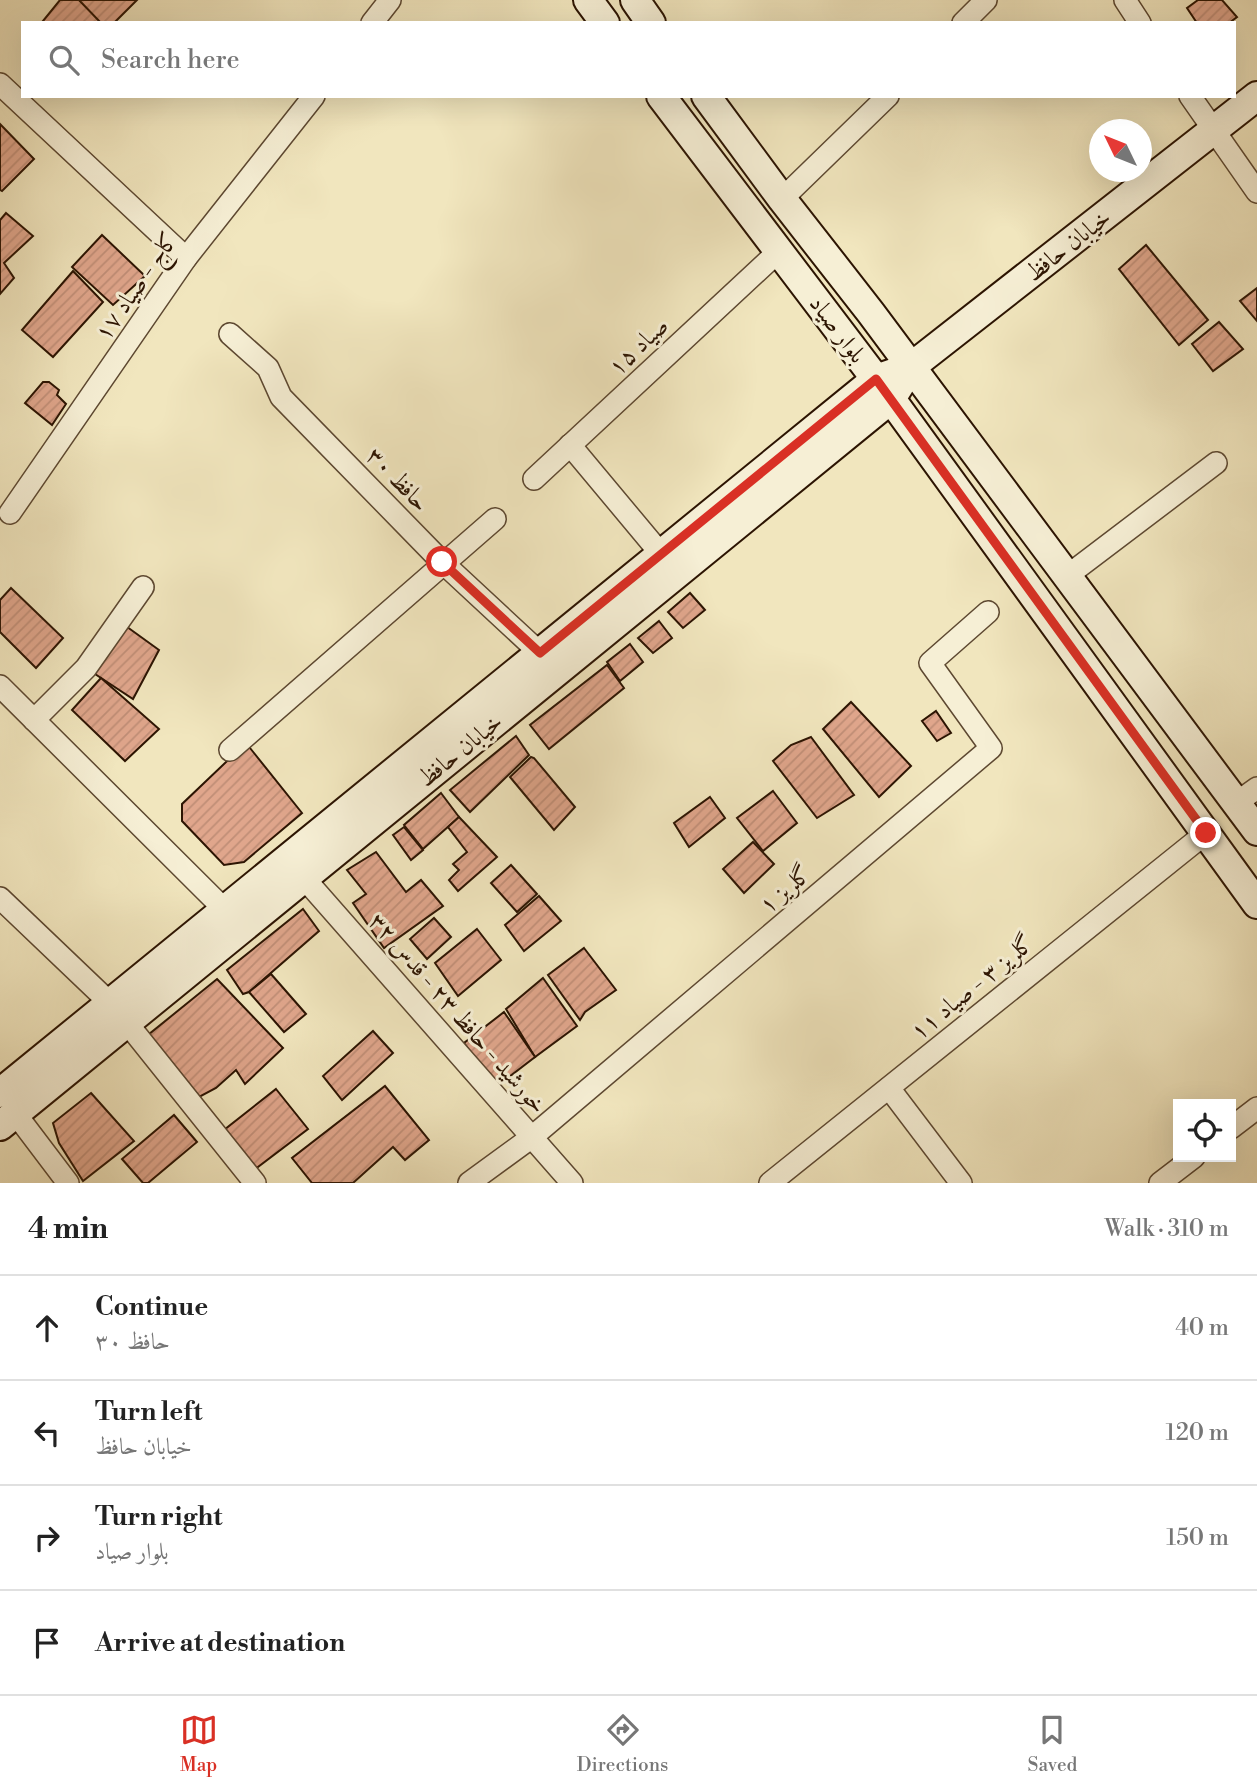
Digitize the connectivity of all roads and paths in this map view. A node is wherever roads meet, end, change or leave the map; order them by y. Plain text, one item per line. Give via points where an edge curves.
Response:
1 (390, 0) edge
2 (588, 0) edge
3 (635, 0) edge
4 (986, 0) edge
5 (1125, 0) edge
6 (374, 21) edge
7 (604, 21) edge
8 (651, 21) edge
9 (965, 21) edge
10 (1139, 21) edge
11 (0, 84) edge
12 (1257, 96) edge
13 (312, 98) edge
14 (663, 98) edge
15 (707, 98) edge
16 (886, 98) edge
17 (1191, 98) edge
18 (1213, 131) junction
19 (1257, 191) edge
20 (782, 200) junction
21 (779, 251) junction
22 (186, 258) junction
23 (230, 334) dead end
24 (911, 366) junction
25 (883, 389) junction
26 (570, 445) junction
27 (1216, 463) dead end
28 (534, 479) dead end
29 (10, 513) dead end
30 (495, 519) dead end
31 (661, 554) junction
32 (442, 562) junction
33 (1067, 576) junction
34 (144, 587) dead end
35 (988, 612) dead end
36 (540, 653) junction
37 (0, 686) edge
38 (34, 720) junction
39 (230, 750) dead end
40 (1247, 795) edge
41 (1257, 831) edge
42 (1206, 833) junction
43 (304, 878) junction
44 (0, 898) edge
45 (1257, 904) edge
46 (225, 910) junction
47 (118, 1013) junction
48 (889, 1088) junction
49 (1257, 1108) edge
50 (5, 1111) edge
51 (1236, 1124) edge
52 (532, 1138) junction
53 (1187, 1162) edge
54 (68, 1183) edge
55 (255, 1183) edge
56 (469, 1183) edge
57 (572, 1183) edge
58 (770, 1183) edge
59 (961, 1183) edge
60 (1160, 1183) edge

1 - 6 street
2 - 7 main road
3 - 8 main road
4 - 9 street
5 - 10 street
11 - 22 street
12 - 18 main road, خیابان حافظ
13 - 22 street, کاج - صیاد ۱۷
14 - 21 main road, بلوار صیاد
15 - 20 main road, بلوار صیاد
16 - 20 street
17 - 18 street
18 - 19 street
18 - 24 main road, خیابان حافظ
20 - 24 main road, بلوار صیاد
21 - 25 main road, بلوار صیاد
21 - 26 street, صیاد ۱۵
22 - 29 street, کاج - صیاد ۱۷
23 - 32 street, حافظ ۳۰ via 268,368 281,397
24 - 25 main road, خیابان حافظ
24 - 33 main road, بلوار صیاد
25 - 31 main road, خیابان حافظ
25 - 42 main road, بلوار صیاد
25 - 43 main road, خیابان حافظ
26 - 28 street, صیاد ۱۵
26 - 31 street
27 - 33 street
30 - 32 street
31 - 36 main road, خیابان حافظ
32 - 36 street, حافظ ۳۰
32 - 39 street
33 - 40 main road, بلوار صیاد
34 - 38 street via 86,668
35 - 52 street, گلریز ۱ via 930,663 991,748
36 - 46 main road, خیابان حافظ
37 - 38 street
38 - 46 street
40 - 41 main road, بلوار صیاد
42 - 45 main road, بلوار صیاد
42 - 48 street, گلریز ۳ - صیاد ۱۱
43 - 47 main road, خیابان حافظ
43 - 52 street, خورشید - حافظ ۲۳ - قدس ۳۲
44 - 47 street
46 - 47 main road, خیابان حافظ
47 - 50 main road, خیابان حافظ
47 - 55 street
48 - 58 street, گلریز ۳ - صیاد ۱۱
48 - 59 street
49 - 51 street
50 - 54 street
52 - 56 street, گلریز ۱
52 - 57 street, خورشید - حافظ ۲۳ - قدس ۳۲
53 - 60 street

